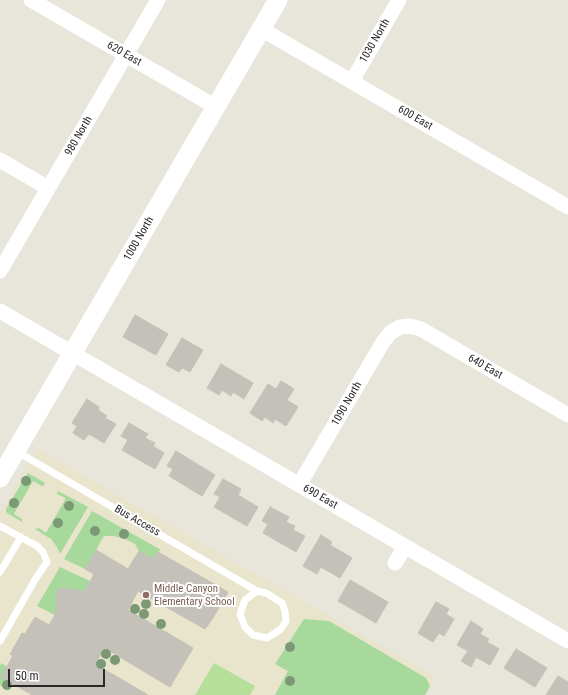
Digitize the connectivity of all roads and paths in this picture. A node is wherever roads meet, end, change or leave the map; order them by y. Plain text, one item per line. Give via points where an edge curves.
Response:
1 (32, 0) edge
2 (158, 0) edge
3 (278, 0) edge
4 (399, 0) edge
5 (261, 29) junction
6 (126, 55) junction
7 (352, 81) junction
8 (216, 107) junction
9 (0, 160) edge
10 (48, 188) junction
11 (568, 207) edge
12 (0, 272) edge
13 (0, 311) edge
14 (400, 327) joint
15 (73, 353) junction
16 (568, 415) edge
17 (16, 451) junction
18 (0, 478) edge
19 (299, 485) junction
20 (0, 526) edge
21 (21, 538) junction
22 (405, 546) junction
23 (395, 564) dead end
24 (0, 572) edge
25 (257, 591) junction
26 (0, 641) edge
27 (568, 642) edge

1 - 6 street, 620 East
2 - 6 street, 980 North
3 - 5 street, 1000 North
4 - 7 street, 1030 North
5 - 7 street, 600 East
5 - 8 street, 1000 North
6 - 8 street, 620 East
6 - 10 street, 980 North
7 - 11 street, 600 East
8 - 15 street, 1000 North
9 - 10 street
10 - 12 street, 980 North
13 - 15 street, 690 East
14 - 16 street, 640 East via 410,326 421,330
14 - 19 street, 1090 North via 390,333 383,342
15 - 17 street, 1000 North
15 - 19 street, 690 East
17 - 18 street, 1000 North
17 - 25 lane, Bus Access
19 - 22 street, 690 East
20 - 21 lane
21 - 24 lane
21 - 26 lane via 37,546 47,562
22 - 23 street
22 - 27 street, 690 East
25 - 25 lane via 245,600 240,614 245,627 253,635 267,638 281,629 286,621 285,611 282,603 266,593

